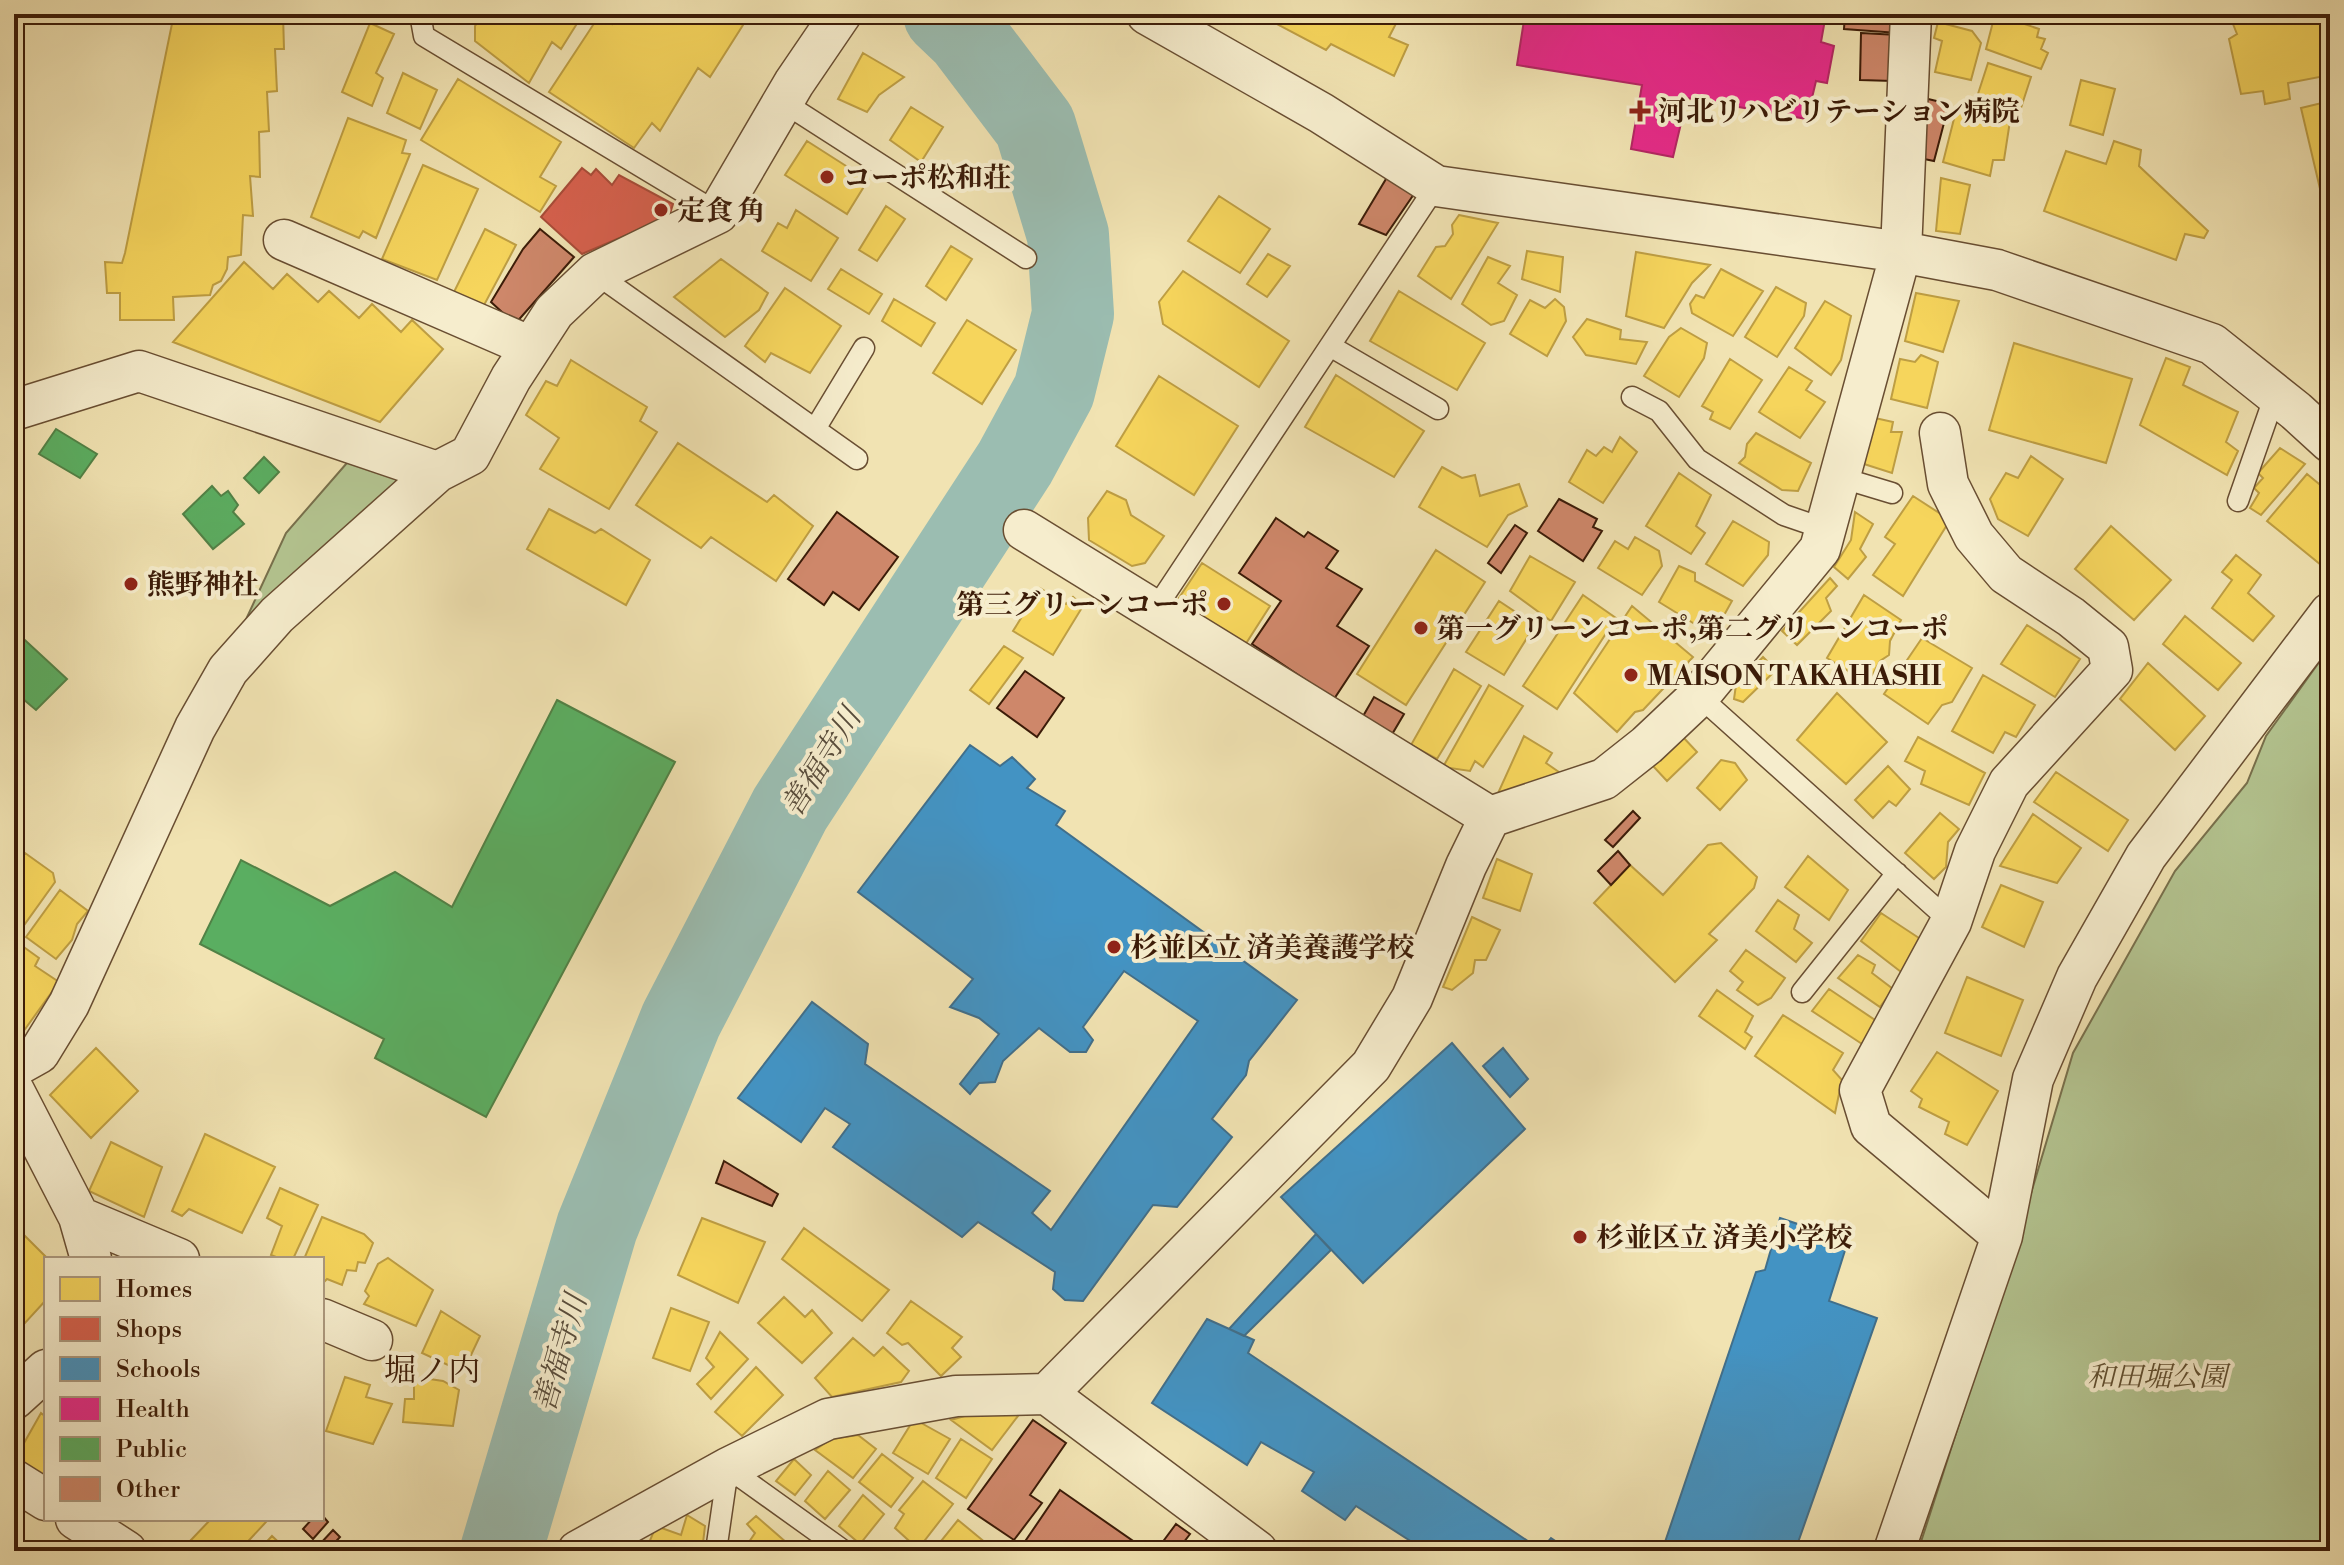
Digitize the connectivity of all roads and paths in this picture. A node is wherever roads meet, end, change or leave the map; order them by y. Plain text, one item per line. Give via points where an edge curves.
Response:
1 (420, 14) edge
2 (1147, 14) edge
3 (1911, 14) edge
4 (835, 16) edge
5 (783, 102) junction
6 (1436, 186) junction
7 (718, 213) junction
8 (284, 240) dead end
9 (1901, 252) junction
10 (1026, 258) dead end
11 (595, 273) junction
12 (1330, 346) junction
13 (531, 347) junction
14 (864, 348) dead end
15 (2275, 395) junction
16 (1632, 397) dead end
17 (1438, 409) dead end
18 (14, 410) edge
19 (815, 429) junction
20 (1940, 433) dead end
21 (2330, 442) edge
22 (857, 459) dead end
23 (437, 472) junction
24 (1839, 477) junction
25 (1892, 493) dead end
26 (2238, 501) dead end
27 (1825, 529) junction
28 (1024, 530) dead end
29 (1154, 611) junction
30 (2330, 613) edge
31 (1699, 696) junction
32 (1490, 817) junction
33 (1897, 873) junction
34 (1951, 922) junction
35 (1802, 992) dead end
36 (14, 1067) edge
37 (14, 1091) edge
38 (79, 1217) junction
39 (2002, 1236) junction
40 (90, 1257) edge
41 (174, 1257) edge
42 (324, 1320) edge
43 (372, 1340) dead end
44 (44, 1372) edge
45 (1047, 1394) junction
46 (14, 1399) edge
47 (728, 1468) junction
48 (14, 1480) edge
49 (44, 1499) edge
50 (79, 1521) edge
51 (126, 1551) edge
52 (578, 1551) edge
53 (716, 1551) edge
54 (844, 1551) edge
55 (1257, 1551) edge
56 (1894, 1551) edge

1 - 7 lane via 424,36
2 - 6 street
3 - 9 street
4 - 5 street
5 - 7 street
5 - 10 lane
6 - 9 street
6 - 12 lane
7 - 11 street
8 - 13 street
9 - 15 street via 1997,270 2212,344
9 - 24 street
11 - 13 street via 554,312
11 - 19 lane
12 - 17 lane
12 - 29 lane
13 - 23 street via 470,455
14 - 19 lane
15 - 21 street
15 - 26 lane
16 - 27 lane via 1659,411 1697,459 1784,515
18 - 23 street via 139,371
19 - 22 lane
20 - 34 street via 1948,484 1974,536 2006,574 2108,647 2112,670 2009,783 1975,851
23 - 36 street via 277,615 228,670 195,728 69,1004 39,1053
24 - 25 lane
24 - 27 street
27 - 31 street via 1820,549
28 - 29 street
29 - 32 street
30 - 39 street via 2146,856 2077,977 2033,1079
31 - 32 street via 1604,779
31 - 33 lane
32 - 45 street via 1412,998 1371,1066
33 - 34 lane
33 - 35 lane
34 - 39 street via 1860,1090 1871,1126
37 - 38 street
38 - 40 street
38 - 41 street
39 - 56 street
42 - 43 street
44 - 46 street
45 - 47 street via 956,1396 828,1419
45 - 55 street
47 - 52 street
47 - 53 lane
47 - 54 lane
48 - 49 street
50 - 51 street

